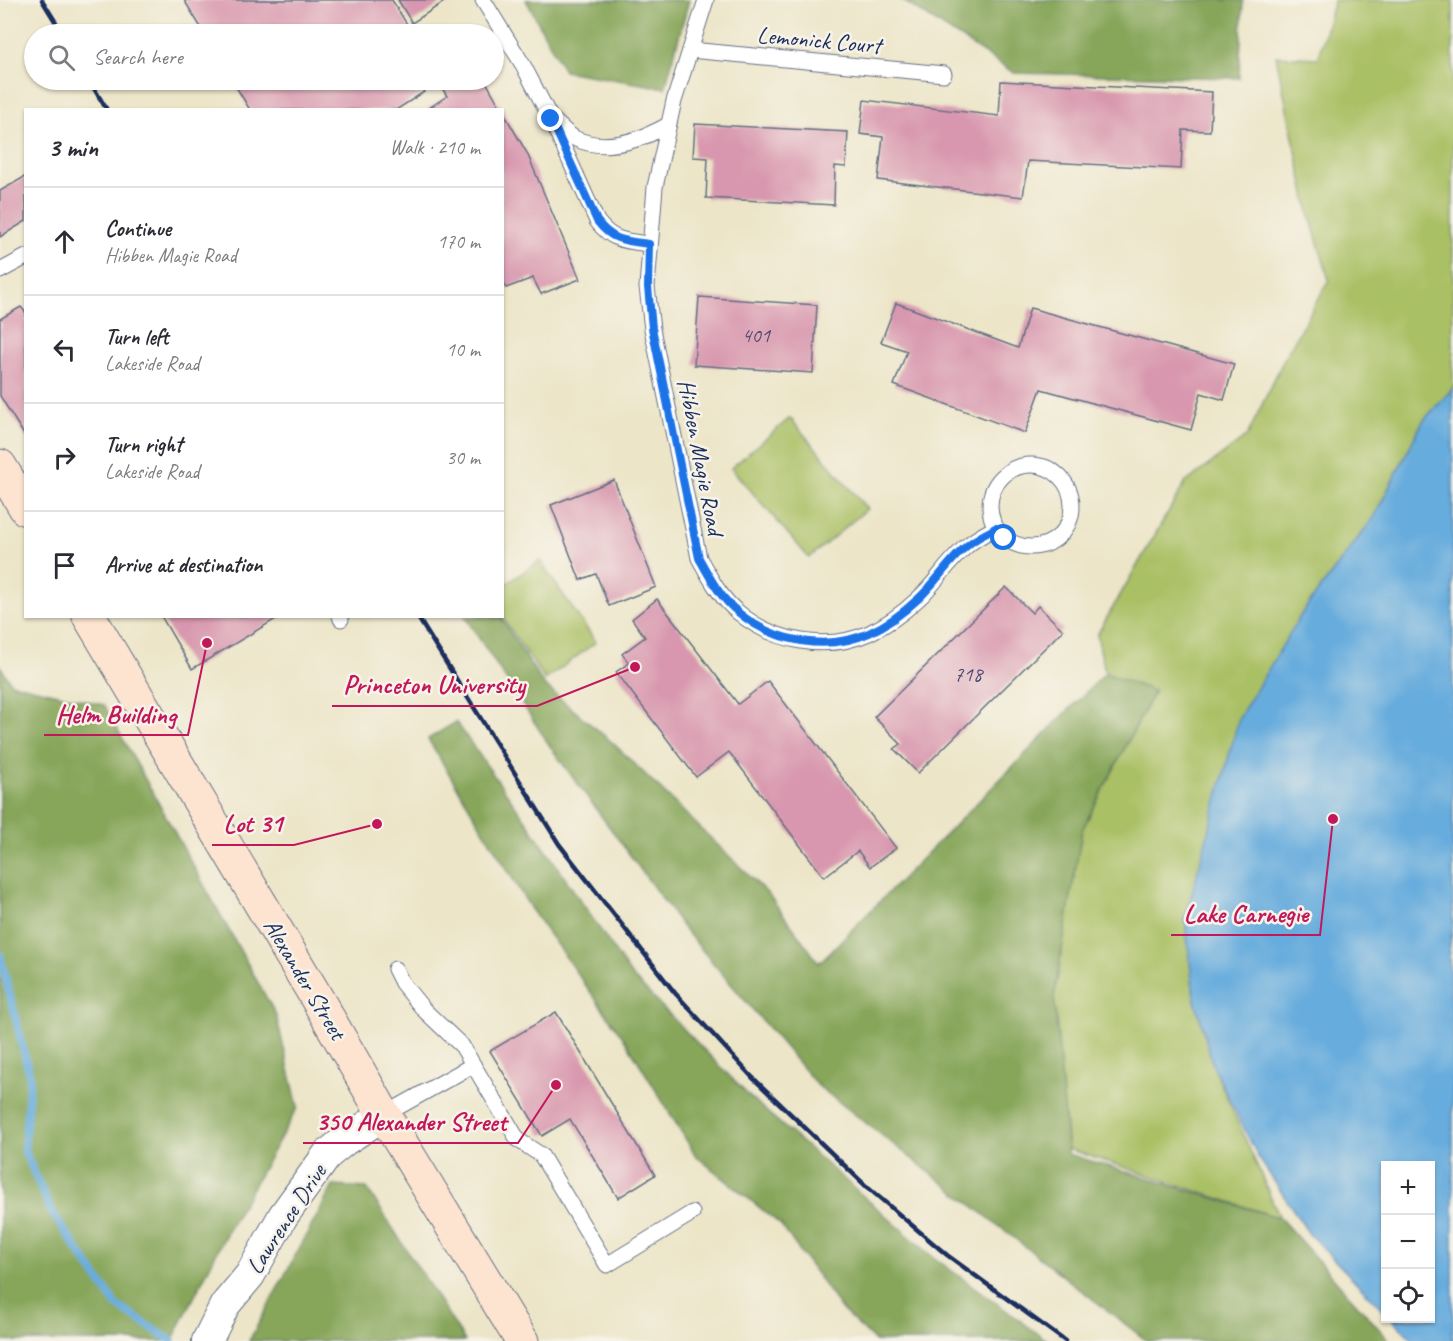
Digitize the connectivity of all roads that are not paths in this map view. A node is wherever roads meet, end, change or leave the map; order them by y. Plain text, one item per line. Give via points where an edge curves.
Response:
1 (483, 0) edge
2 (706, 0) edge
3 (498, 24) edge
4 (504, 34) edge
5 (690, 50) junction
6 (944, 74) dead end
7 (551, 119) junction
8 (668, 125) junction
9 (649, 244) junction
10 (24, 261) edge
11 (0, 271) edge
12 (0, 466) edge
13 (24, 506) edge
14 (995, 528) junction
15 (90, 618) edge
16 (395, 969) dead end
17 (473, 1065) junction
18 (384, 1115) junction
19 (692, 1213) dead end
20 (207, 1341) edge
21 (522, 1341) edge

1 - 3 lane
2 - 5 lane, Hibben Magie Road
4 - 7 lane
5 - 6 lane, Lemonick Court
5 - 8 lane, Hibben Magie Road
7 - 8 lane via 576,138 602,145 635,140
7 - 9 lane via 605,232 623,241
8 - 9 lane, Hibben Magie Road via 655,187
9 - 14 lane, Hibben Magie Road via 652,328 699,558 716,589 739,613 766,631 803,642 839,641 869,633 919,599 968,545
10 - 11 lane
12 - 13 main road
14 - 14 lane via 1016,545 1030,548 1056,540 1071,517 1069,489 1051,470 1038,465 1011,470 1000,477 993,489 990,515
15 - 18 main road, Alexander Street
16 - 17 lane via 424,1010 462,1046
17 - 18 lane
17 - 19 lane via 519,1140 541,1155 607,1265
18 - 20 street, Lawrence Drive via 328,1154 283,1216 250,1275 225,1305
18 - 21 main road, Alexander Street

